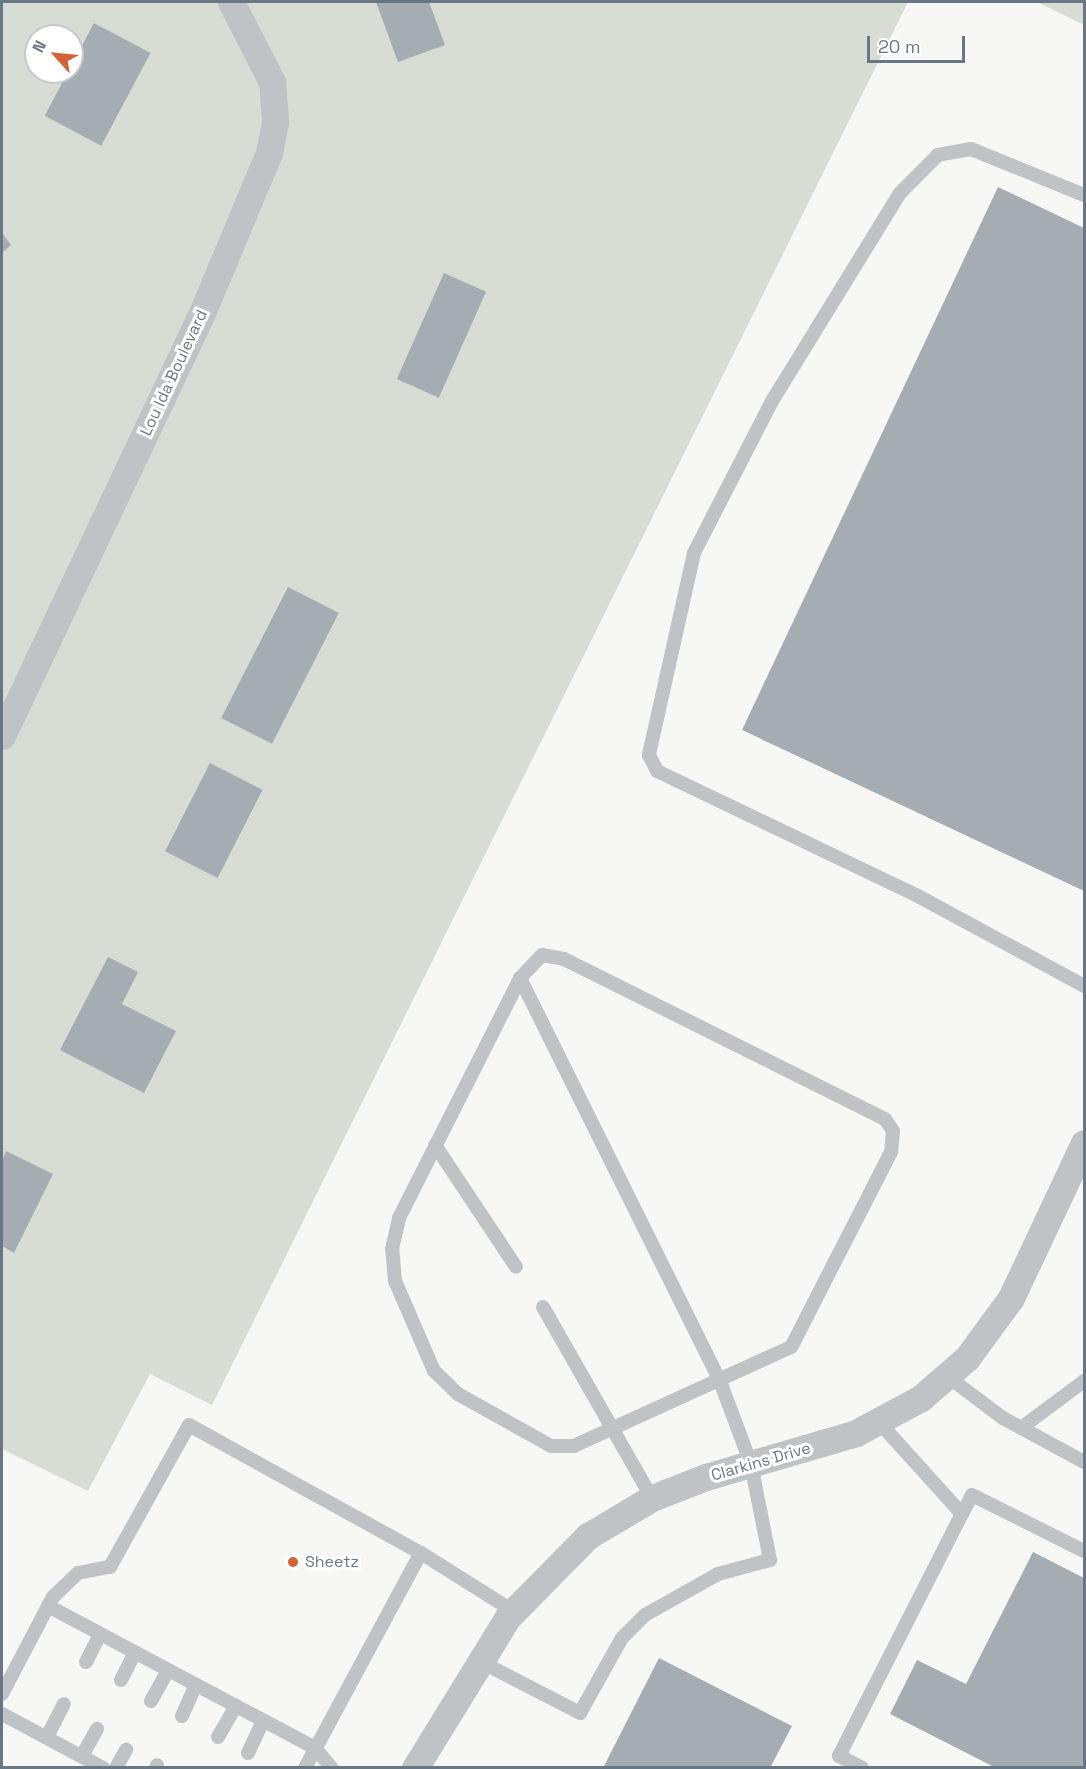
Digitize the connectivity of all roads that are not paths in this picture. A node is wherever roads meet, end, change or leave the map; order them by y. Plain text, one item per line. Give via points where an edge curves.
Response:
1 (231, 2) edge
2 (1084, 195) edge
3 (2, 736) edge
4 (520, 978) junction
5 (1084, 986) edge
6 (1084, 1143) edge
7 (435, 1145) junction
8 (516, 1267) dead end
9 (543, 1307) dead end
10 (947, 1376) junction
11 (720, 1381) junction
12 (1084, 1381) edge
13 (879, 1422) junction
14 (1022, 1428) junction
15 (615, 1431) junction
16 (1084, 1462) edge
17 (751, 1464) junction
18 (652, 1498) junction
19 (962, 1514) junction
20 (1084, 1551) edge
21 (421, 1552) junction
22 (48, 1606) junction
23 (513, 1611) junction
24 (100, 1634) junction
25 (135, 1652) junction
26 (479, 1661) junction
27 (86, 1662) dead end
28 (168, 1670) junction
29 (122, 1680) dead end
30 (196, 1685) junction
31 (2, 1694) edge
32 (151, 1701) dead end
33 (64, 1704) dead end
34 (236, 1706) junction
35 (2, 1714) edge
36 (182, 1716) dead end
37 (263, 1721) junction
38 (97, 1728) dead end
39 (47, 1737) junction
40 (218, 1737) dead end
41 (315, 1748) junction
42 (126, 1750) dead end
43 (248, 1753) dead end
44 (82, 1756) junction
45 (104, 1767) edge
46 (116, 1767) edge
47 (305, 1767) edge
48 (332, 1767) edge
49 (415, 1767) edge
50 (862, 1767) edge

1 - 3 street, Lou Ida Boulevard via 272,82 275,121 269,153 202,313
2 - 5 lane via 971,149 938,155 900,193 755,430 694,553 649,755 657,771 916,895
4 - 7 lane
4 - 11 lane
4 - 11 lane via 542,955 564,959 885,1119 893,1131 891,1152 791,1347
6 - 10 street, Clarkins Drive via 1011,1298 967,1358
7 - 8 lane
7 - 15 lane via 399,1218 392,1250 395,1281 434,1371 458,1394 551,1446 574,1446
9 - 15 lane
10 - 13 street, Clarkins Drive
10 - 14 lane
11 - 15 lane
11 - 17 lane
12 - 14 lane
13 - 17 street, Clarkins Drive
13 - 19 lane
14 - 16 lane
15 - 18 lane
17 - 18 street, Clarkins Drive
17 - 26 lane via 770,1560 718,1574 645,1615 622,1638 580,1713
18 - 23 street, Clarkins Drive via 588,1536
19 - 20 lane via 972,1495
19 - 50 lane via 839,1756
21 - 22 lane via 189,1425 110,1568 78,1573
21 - 23 lane
21 - 41 lane
22 - 24 lane
22 - 31 lane
23 - 26 street, Clarkins Drive
24 - 25 lane
24 - 27 lane
25 - 28 lane
25 - 29 lane
26 - 49 street, Clarkins Drive
28 - 30 lane
28 - 32 lane
30 - 34 lane
30 - 36 lane
33 - 39 lane
34 - 37 lane
34 - 40 lane
35 - 39 lane
37 - 41 lane
37 - 43 lane
38 - 44 lane
39 - 44 lane
41 - 47 lane
41 - 48 lane
42 - 46 lane
44 - 45 lane

